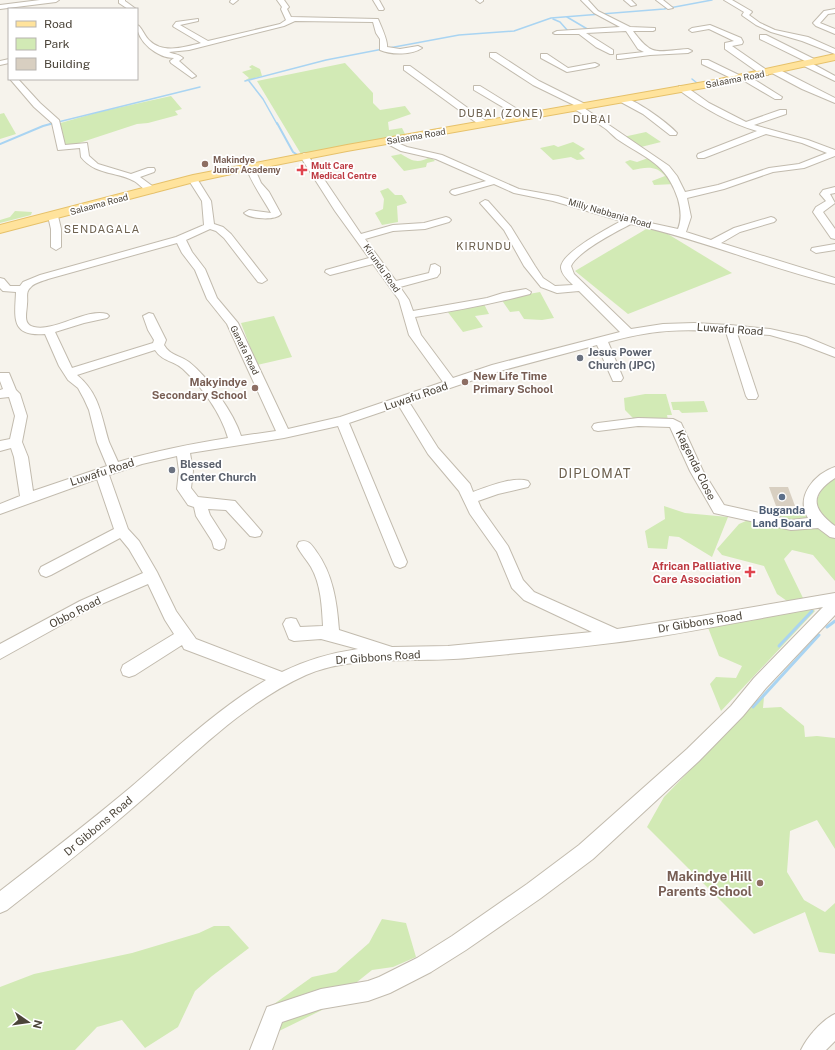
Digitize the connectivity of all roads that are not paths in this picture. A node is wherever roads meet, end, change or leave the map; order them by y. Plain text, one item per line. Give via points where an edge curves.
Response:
1 (56, 0) edge
2 (122, 0) edge
3 (280, 0) edge
4 (376, 0) edge
5 (584, 0) edge
6 (659, 0) edge
7 (727, 0) edge
8 (10, 3) edge
9 (0, 7) edge
10 (21, 7) edge
11 (131, 8) edge
12 (381, 8) dead end
13 (670, 8) dead end
14 (835, 11) edge
15 (196, 20) dead end
16 (292, 20) junction
17 (627, 28) junction
18 (653, 29) dead end
19 (692, 30) dead end
20 (580, 31) junction
21 (557, 32) dead end
22 (835, 32) edge
23 (139, 35) edge
24 (763, 37) dead end
25 (206, 43) junction
26 (418, 48) dead end
27 (163, 51) junction
28 (688, 51) dead end
29 (610, 52) dead end
30 (835, 52) edge
31 (651, 53) junction
32 (493, 55) dead end
33 (544, 56) dead end
34 (620, 57) dead end
35 (835, 57) edge
36 (706, 62) dead end
37 (810, 63) junction
38 (595, 64) dead end
39 (407, 68) dead end
40 (770, 72) junction
41 (192, 76) dead end
42 (741, 78) junction
43 (835, 79) edge
44 (15, 80) edge
45 (477, 88) dead end
46 (682, 88) junction
47 (778, 97) dead end
48 (622, 99) junction
49 (835, 101) edge
50 (580, 107) junction
51 (783, 112) dead end
52 (526, 117) junction
53 (484, 124) junction
54 (745, 125) junction
55 (764, 131) junction
56 (673, 133) dead end
57 (386, 142) junction
58 (835, 153) edge
59 (304, 156) junction
60 (701, 156) dead end
61 (250, 167) junction
62 (151, 170) dead end
63 (132, 177) junction
64 (193, 179) junction
65 (496, 182) junction
66 (152, 190) junction
67 (835, 190) edge
68 (455, 192) dead end
69 (682, 196) junction
70 (485, 203) dead end
71 (249, 213) dead end
72 (53, 216) junction
73 (446, 220) dead end
74 (772, 220) dead end
75 (630, 221) junction
76 (209, 226) junction
77 (0, 229) edge
78 (681, 233) junction
79 (835, 236) edge
80 (360, 237) junction
81 (180, 239) junction
82 (714, 244) junction
83 (56, 247) dead end
84 (835, 247) edge
85 (816, 250) dead end
86 (375, 260) junction
87 (435, 267) dead end
88 (330, 272) dead end
89 (0, 280) edge
90 (262, 280) dead end
91 (835, 281) edge
92 (394, 285) junction
93 (581, 287) junction
94 (24, 289) junction
95 (4, 290) edge
96 (526, 292) dead end
97 (410, 315) junction
98 (104, 316) dead end
99 (149, 316) dead end
100 (730, 328) junction
101 (49, 330) junction
102 (628, 333) junction
103 (601, 339) junction
104 (158, 346) junction
105 (835, 353) edge
106 (70, 373) junction
107 (0, 377) edge
108 (617, 378) dead end
109 (451, 384) junction
110 (5, 393) edge
111 (752, 396) dead end
112 (402, 401) junction
113 (342, 421) junction
114 (598, 427) dead end
115 (284, 434) junction
116 (16, 442) junction
117 (236, 442) junction
118 (0, 446) edge
119 (183, 450) junction
120 (107, 470) junction
121 (835, 472) edge
122 (523, 484) dead end
123 (470, 498) junction
124 (27, 499) junction
125 (200, 504) junction
126 (0, 509) edge
127 (820, 522) junction
128 (122, 531) junction
129 (255, 532) dead end
130 (835, 533) edge
131 (219, 544) dead end
132 (304, 546) dead end
133 (400, 562) dead end
134 (46, 572) dead end
135 (152, 576) junction
136 (835, 599) edge
137 (835, 605) edge
138 (291, 624) dead end
139 (331, 634) junction
140 (615, 635) junction
141 (184, 636) junction
142 (0, 652) edge
143 (398, 654) junction
144 (129, 670) dead end
145 (282, 679) junction
146 (0, 903) edge
147 (835, 1025) edge
148 (261, 1050) edge
149 (812, 1050) edge

1 - 10 street
2 - 11 street via 124,5
3 - 16 street via 286,7 284,9 288,19
4 - 12 street
5 - 17 street via 596,12
6 - 13 street
7 - 30 street via 749,12 745,14 764,28 805,39
8 - 9 street
8 - 10 street
14 - 22 street via 826,12 816,23
15 - 25 street via 178,23 176,26
16 - 25 street via 282,25
16 - 26 street via 376,20 378,31 385,42 383,48 387,51
17 - 18 street
17 - 20 street
17 - 31 street via 641,47
19 - 40 street via 710,27 738,40 739,42 728,47
20 - 21 street
20 - 29 street
23 - 27 street via 147,43
24 - 37 street
25 - 27 street
27 - 41 street via 179,58 174,61 185,67
28 - 31 street via 656,55
31 - 34 street
32 - 50 street
33 - 38 street via 567,70
35 - 37 main road, Salaama Road
36 - 42 street
37 - 40 main road, Salaama Road
37 - 43 street
39 - 53 street
40 - 42 main road, Salaama Road
40 - 49 street
42 - 46 main road, Salaama Road
42 - 47 street
44 - 63 street via 56,123 61,148 84,145 85,157 96,166
45 - 52 street
46 - 48 main road, Salaama Road
46 - 54 street
48 - 50 main road, Salaama Road
48 - 56 street via 646,112
50 - 52 main road, Salaama Road
50 - 69 street via 619,137 664,165 675,179
51 - 54 street
52 - 53 main road, Salaama Road
53 - 57 main road, Salaama Road
54 - 55 street
55 - 58 street via 799,139
55 - 60 street
57 - 59 main road, Salaama Road
57 - 65 street, Milly Nabbanja Road via 439,157
58 - 69 street via 801,166 772,170 721,187
59 - 61 main road, Salaama Road
59 - 80 street, Kirundu Road
61 - 64 main road, Salaama Road
61 - 71 street via 257,184 276,214 271,216
62 - 63 street
63 - 66 street
64 - 66 main road, Salaama Road
64 - 76 street via 208,201
65 - 68 street
65 - 75 street, Milly Nabbanja Road via 517,191 555,198
66 - 72 main road, Salaama Road
67 - 79 street via 826,192 831,202 818,212
69 - 78 street via 687,216 686,226
70 - 93 street via 498,217 532,270 547,287
72 - 77 main road, Salaama Road
72 - 83 street
73 - 80 street via 425,226 393,228
74 - 82 street via 737,230
75 - 78 street, Milly Nabbanja Road
75 - 93 street via 602,236 567,264 567,272
76 - 81 street
76 - 90 street via 222,230
78 - 82 street, Milly Nabbanja Road
80 - 86 street, Kirundu Road
81 - 94 street via 44,277 28,284
81 - 115 street, Ganafa Road via 200,269 212,299 235,327
82 - 91 street, Milly Nabbanja Road
84 - 85 street
86 - 88 street
86 - 92 street, Kirundu Road
87 - 92 street via 433,275
89 - 95 street
92 - 97 street, Kirundu Road
93 - 102 street
94 - 95 street
94 - 101 street via 21,293 20,315 23,326 28,330
96 - 97 street
97 - 109 street, Kirundu Road via 415,335
98 - 101 street
99 - 104 street via 160,340
100 - 102 street, Luwafu Road via 673,326
100 - 105 street, Luwafu Road via 770,332 802,340
100 - 111 street
101 - 106 street
102 - 103 street, Luwafu Road
103 - 108 street
103 - 109 street, Luwafu Road via 502,366
104 - 106 street
104 - 117 street via 164,356 183,362 211,394 230,424
106 - 120 street via 83,386 90,399 103,442
107 - 110 street via 4,376
109 - 112 street, Luwafu Road
110 - 116 street via 15,397 21,416
112 - 113 street, Luwafu Road
112 - 123 street via 433,452 465,488
113 - 115 street, Luwafu Road
113 - 133 street
114 - 127 street, Kagenda Close via 638,422 673,423 677,426 697,470 719,508 791,525
115 - 117 street, Luwafu Road
116 - 118 street
116 - 124 street via 21,457
117 - 119 street, Luwafu Road
119 - 120 street, Luwafu Road
119 - 125 street via 186,471 184,489 193,501
120 - 124 street, Luwafu Road
120 - 128 street via 112,500
121 - 127 street via 816,486 811,496 812,513
122 - 123 street
123 - 140 street via 475,510 500,545 521,590 528,596
124 - 126 street, Luwafu Road
125 - 129 street via 230,505
125 - 131 street via 203,516
127 - 130 street
128 - 134 street
128 - 135 street via 134,545
132 - 139 street via 318,565 326,590
135 - 141 street via 170,615
135 - 142 street, Obbo Road via 86,605
136 - 140 street, Dr Gibbons Road
137 - 148 street via 698,750 563,870 459,943 383,986 368,991 321,998 274,1014
138 - 139 street via 294,634
139 - 143 street
140 - 143 street, Dr Gibbons Road via 446,653
141 - 144 street
141 - 145 street via 190,644 199,649
143 - 145 street, Dr Gibbons Road via 332,660
145 - 146 street, Dr Gibbons Road via 224,718 87,836
147 - 149 street

